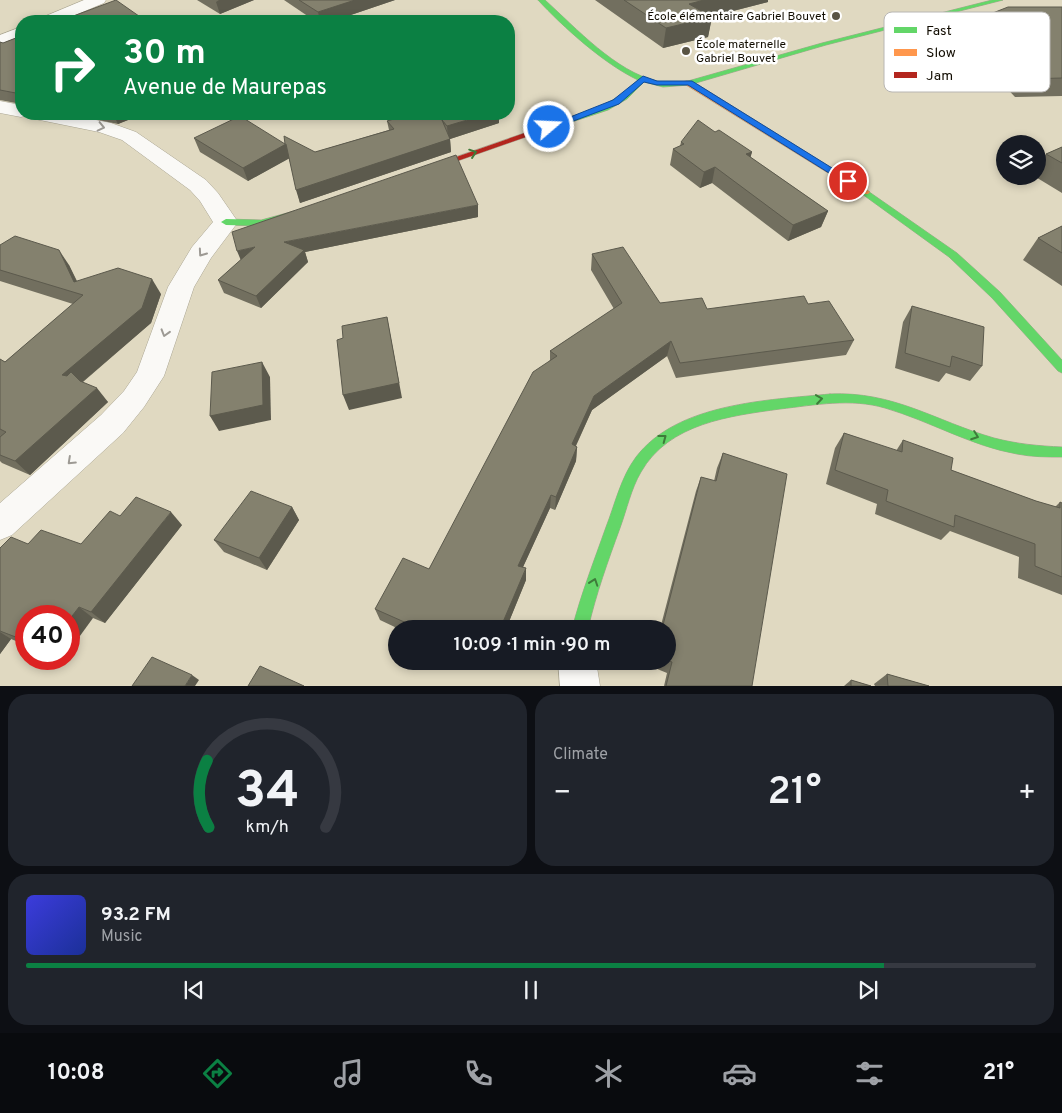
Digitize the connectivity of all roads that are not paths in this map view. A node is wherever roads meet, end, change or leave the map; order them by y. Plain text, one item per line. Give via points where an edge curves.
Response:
1 (98, 0) edge
2 (541, 0) edge
3 (1000, 0) edge
4 (952, 12) edge
5 (62, 15) edge
6 (884, 29) edge
7 (15, 34) edge
8 (0, 40) edge
9 (643, 79) junction
10 (689, 83) junction
11 (0, 107) edge
12 (15, 110) edge
13 (66, 120) edge
14 (409, 175) edge
15 (307, 210) edge
16 (226, 222) junction
17 (1062, 368) edge
18 (1062, 452) edge
19 (0, 524) edge
20 (582, 620) edge
21 (578, 670) edge
22 (580, 686) edge

1 - 5 street
2 - 9 street via 627,71
3 - 4 street
6 - 10 street
7 - 8 street
9 - 10 street via 657,83
14 -> 9 street via 605,108 624,97
10 - 17 street via 878,200 953,255 996,295
11 - 12 street
13 -> 16 street via 129,136 198,185
15 - 16 street via 270,222
16 -> 19 street via 201,253 181,287 150,376 134,399 112,424
20 -> 18 street via 629,481 641,459 670,432 704,418 835,397 857,398 903,410 994,443 1049,454
21 - 22 street

